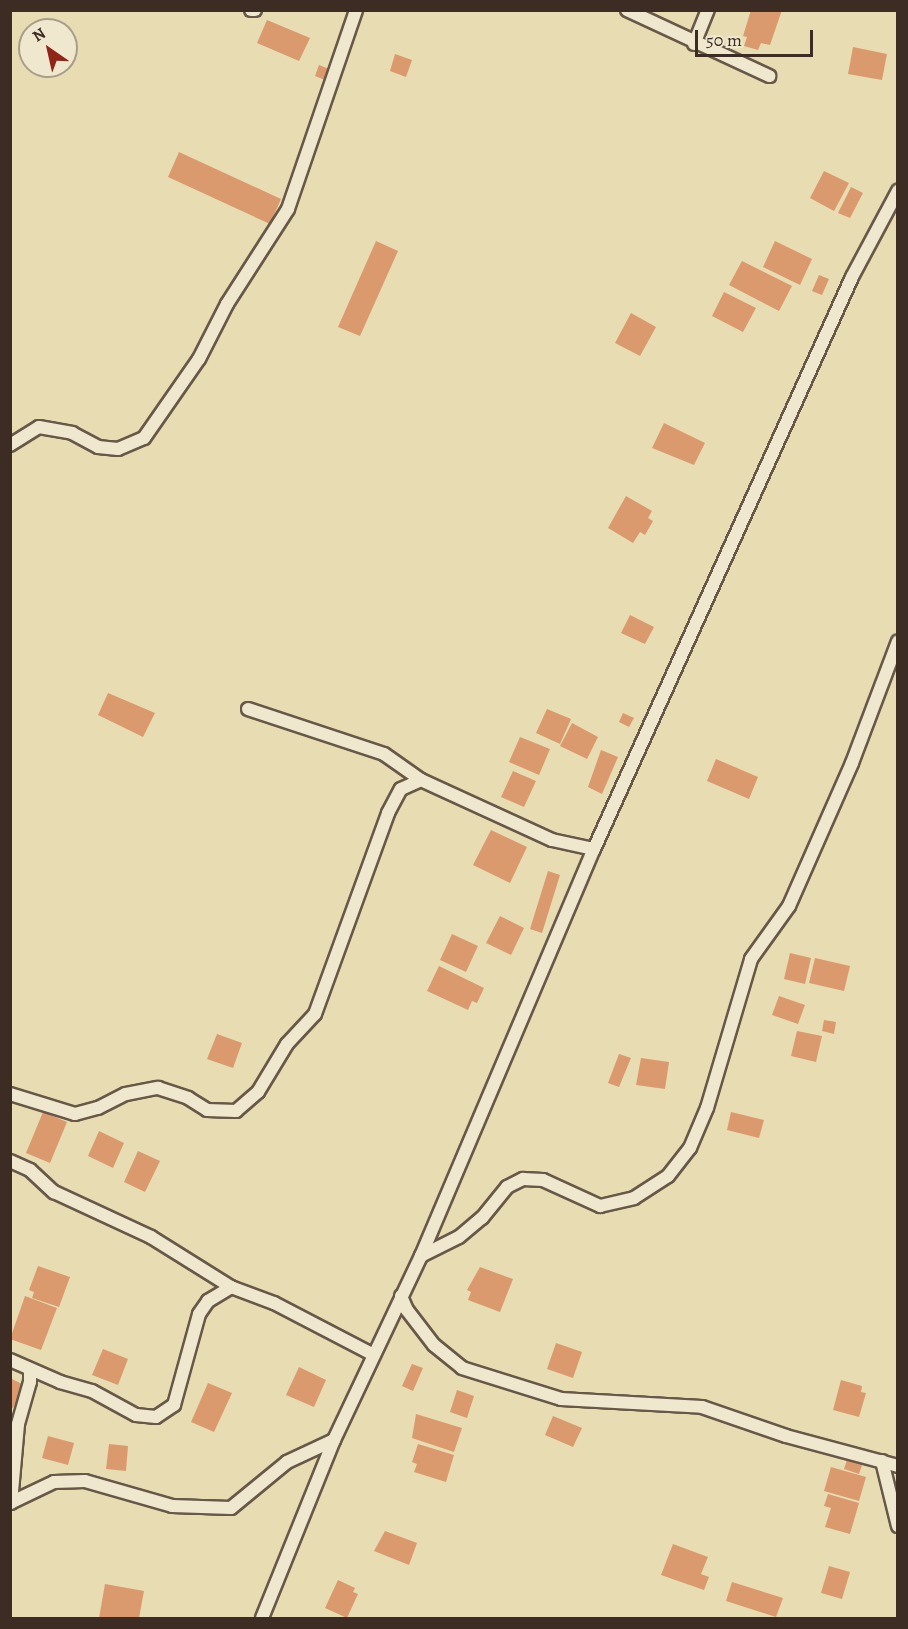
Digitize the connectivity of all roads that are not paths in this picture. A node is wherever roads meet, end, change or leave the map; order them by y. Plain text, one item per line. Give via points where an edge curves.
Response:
1 (356, 10) edge
2 (627, 10) edge
3 (708, 10) edge
4 (694, 44) junction
5 (769, 76) dead end
6 (897, 191) edge
7 (10, 445) edge
8 (897, 641) edge
9 (248, 709) dead end
10 (421, 780) junction
11 (594, 849) junction
12 (10, 1094) edge
13 (10, 1161) edge
14 (421, 1256) junction
15 (231, 1287) junction
16 (401, 1296) junction
17 (372, 1354) junction
18 (10, 1360) edge
19 (30, 1370) junction
20 (334, 1440) junction
21 (882, 1461) junction
22 (897, 1466) edge
23 (11, 1503) edge
24 (897, 1526) edge
25 (262, 1618) edge

1 - 7 street via 288,208 226,304 199,359 144,438 118,449 98,447 72,433 39,427
2 - 4 street
3 - 4 street
4 - 5 street
6 - 11 street via 852,278
8 - 14 street via 852,763 789,906 751,959 707,1108 690,1148 668,1176 634,1198 600,1206 543,1180 522,1179 507,1187 482,1218 459,1237
9 - 10 street via 384,754
10 - 11 street via 552,840
10 - 12 street via 401,789 388,813 315,1014 287,1044 258,1092 236,1111 207,1110 188,1098 158,1088 126,1094 75,1114
11 - 14 street
13 - 15 street via 30,1170 54,1192 151,1237
14 - 16 street
15 - 17 street via 274,1303
15 - 19 street via 208,1301 199,1314 174,1405 156,1417 136,1415 92,1391
16 - 17 street
16 - 21 street via 406,1310 434,1345 462,1368 561,1399 702,1407 786,1436
17 - 20 street
18 - 19 street
19 - 23 street via 18,1424
20 - 23 street via 287,1462 231,1508 172,1506 85,1481 54,1482
20 - 25 street
21 - 22 street
21 - 24 street

